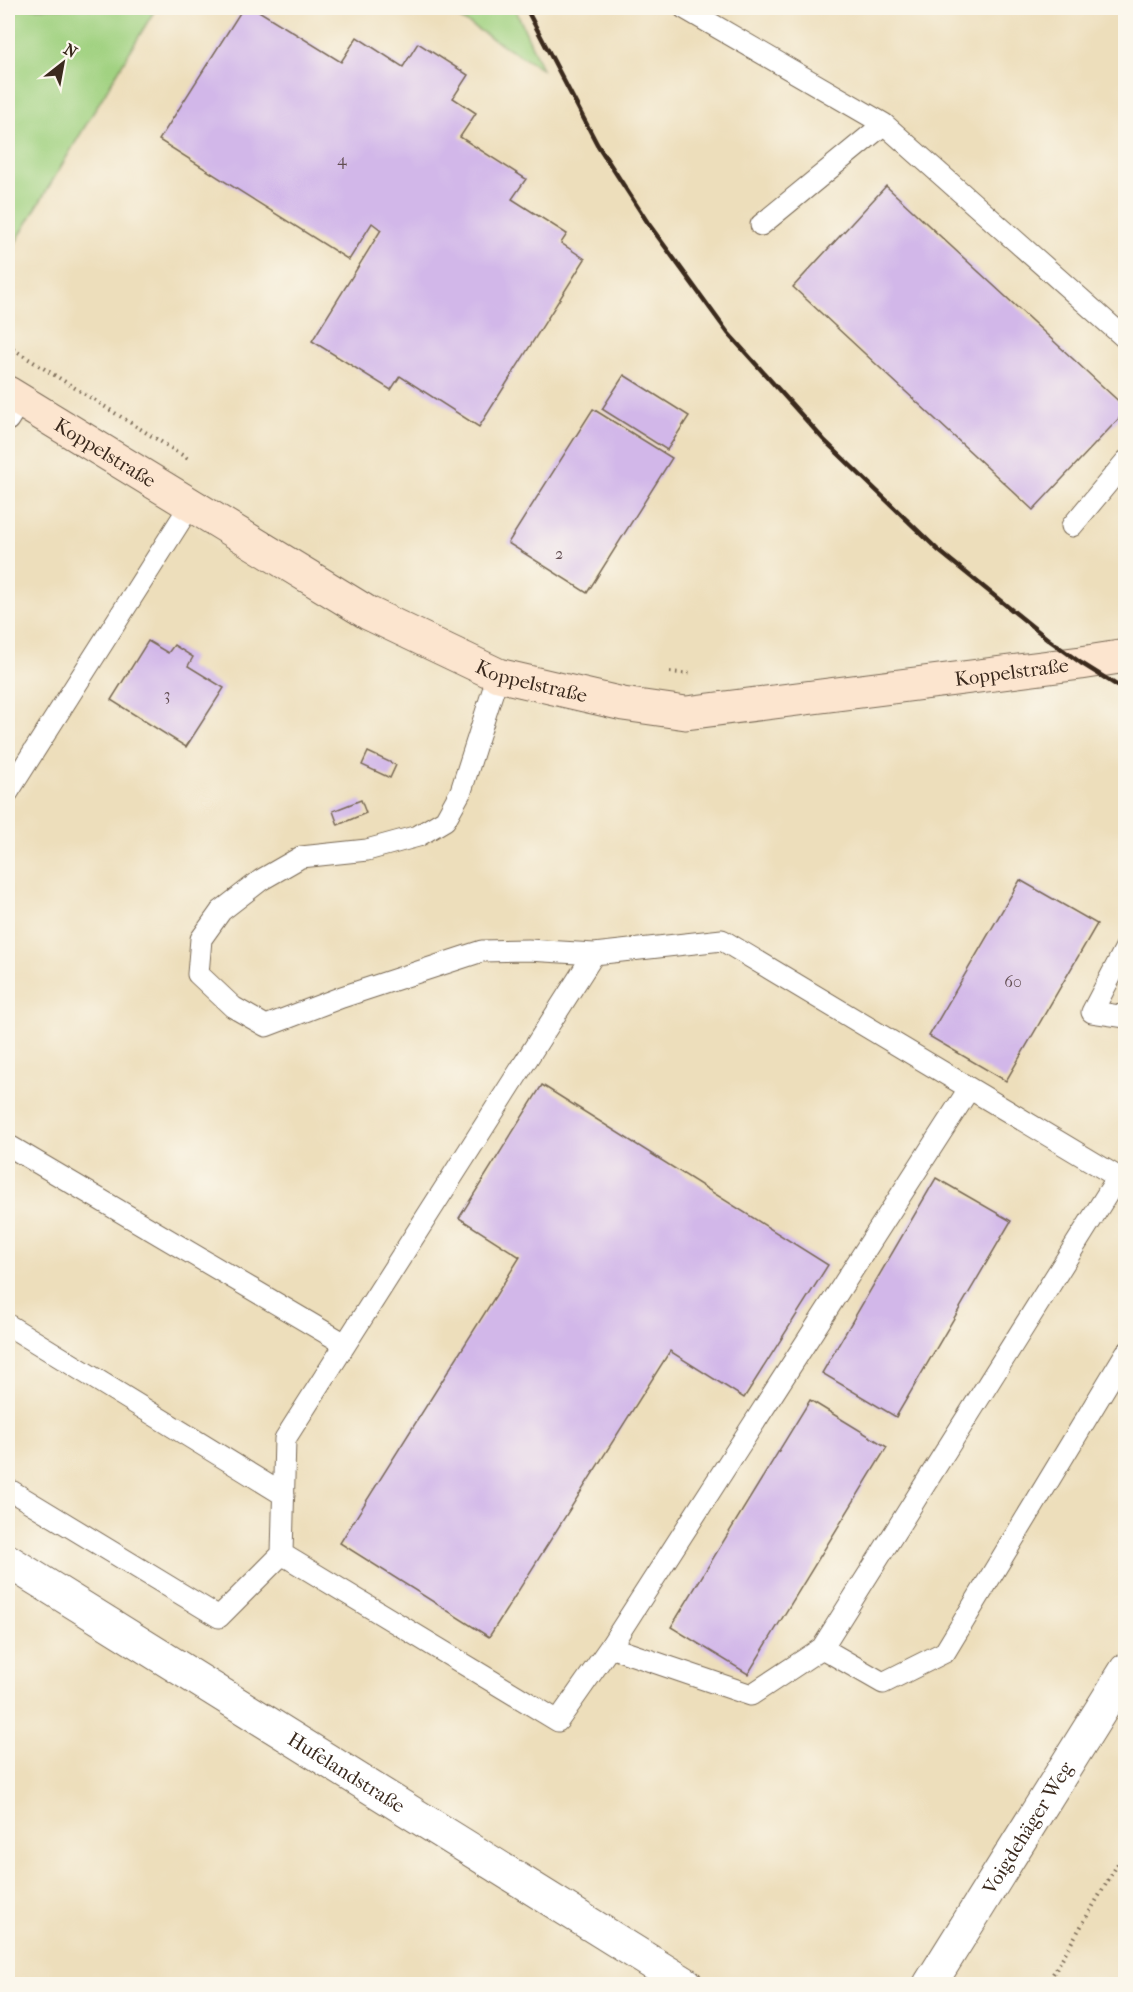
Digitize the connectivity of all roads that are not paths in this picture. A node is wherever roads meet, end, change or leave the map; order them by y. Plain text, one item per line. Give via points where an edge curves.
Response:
1 (684, 8) edge
2 (884, 124) junction
3 (761, 225) dead end
4 (1125, 339) edge
5 (12, 404) edge
6 (1125, 461) edge
7 (191, 504) junction
8 (1072, 526) dead end
9 (1125, 656) edge
10 (498, 675) junction
11 (8, 792) edge
12 (1125, 947) edge
13 (594, 954) junction
14 (1125, 1017) edge
15 (969, 1089) junction
16 (8, 1148) edge
17 (1122, 1180) edge
18 (8, 1325) edge
19 (345, 1344) junction
20 (1125, 1353) edge
21 (8, 1489) edge
22 (284, 1495) junction
23 (282, 1554) junction
24 (8, 1561) edge
25 (610, 1647) junction
26 (822, 1648) junction
27 (1125, 1670) edge
28 (686, 1984) edge
29 (930, 1984) edge

1 - 2 lane
2 - 3 lane
2 - 4 lane
5 - 7 street, Koppelstraße
6 - 8 lane
7 - 10 street, Koppelstraße via 368,613
7 - 11 lane
9 - 10 street, Koppelstraße via 686,713 623,704
10 - 13 lane via 461,791 445,820 418,836 367,850 301,857 261,880 221,911 201,939 198,974 233,1007 266,1026 482,951
12 - 14 lane via 1092,1012
13 - 15 lane via 722,940
13 - 19 lane
15 - 17 lane
15 - 25 lane
16 - 19 lane
17 - 26 lane
18 - 22 lane
19 - 22 lane via 285,1439
20 - 26 lane via 945,1652 883,1683
21 - 23 lane via 219,1617
22 - 23 lane
23 - 25 lane via 558,1721
24 - 28 street, Hufelandstraße
25 - 26 lane via 751,1695
27 - 29 street, Voigdehäger Weg

